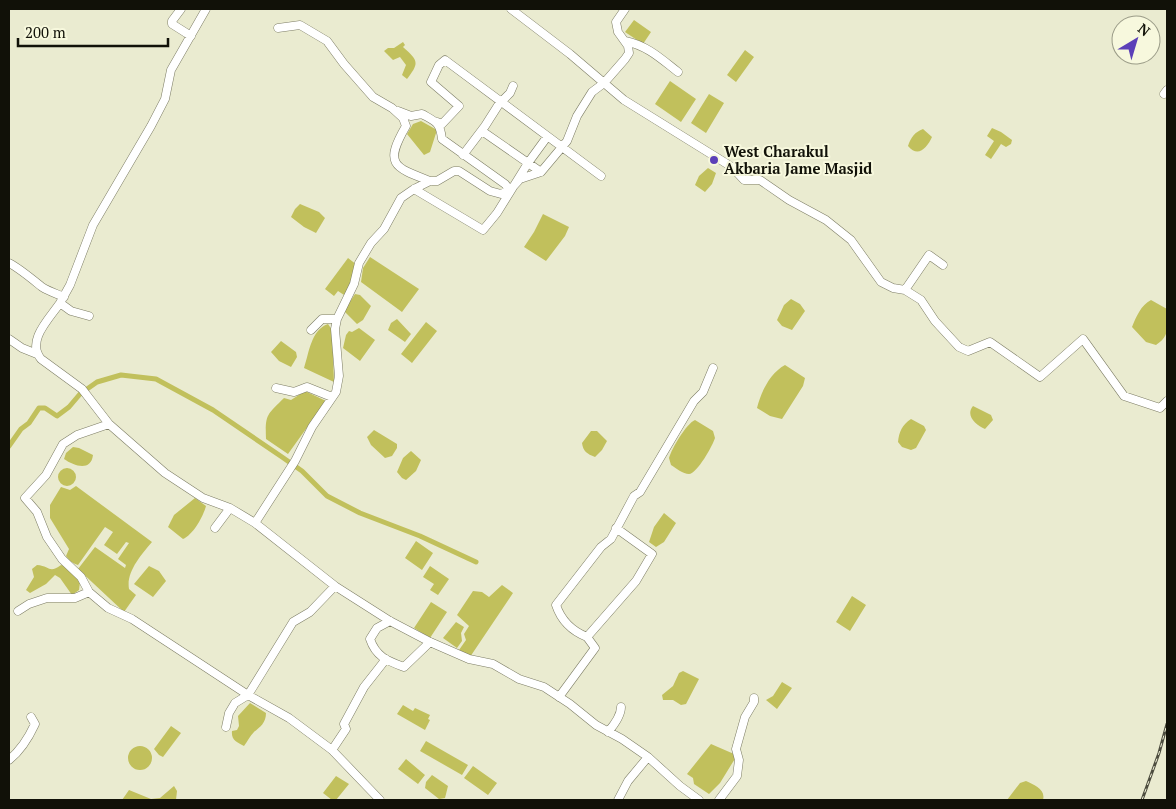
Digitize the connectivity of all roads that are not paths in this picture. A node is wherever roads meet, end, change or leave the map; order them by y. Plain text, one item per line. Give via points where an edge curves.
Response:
1 (181, 9) edge
2 (206, 9) edge
3 (512, 9) edge
4 (625, 9) edge
5 (278, 28) dead end
6 (191, 36) junction
7 (625, 42) junction
8 (678, 72) dead end
9 (604, 82) junction
10 (513, 86) dead end
11 (501, 102) junction
12 (392, 108) junction
13 (437, 122) junction
14 (482, 131) junction
15 (547, 137) junction
16 (561, 148) junction
17 (463, 155) junction
18 (528, 163) junction
19 (541, 172) junction
20 (601, 176) dead end
21 (430, 181) junction
22 (512, 187) junction
23 (414, 189) junction
24 (9, 263) edge
25 (943, 265) dead end
26 (905, 290) junction
27 (62, 300) junction
28 (89, 316) dead end
29 (337, 319) junction
30 (311, 330) dead end
31 (9, 339) edge
32 (37, 354) junction
33 (713, 368) dead end
34 (276, 388) dead end
35 (332, 397) junction
36 (1167, 401) edge
37 (109, 424) junction
38 (230, 508) junction
39 (255, 523) junction
40 (215, 528) dead end
41 (616, 528) junction
42 (335, 586) junction
43 (89, 592) junction
44 (18, 611) dead end
45 (390, 621) junction
46 (587, 637) junction
47 (430, 642) junction
48 (386, 660) junction
49 (248, 695) junction
50 (559, 697) junction
51 (754, 698) dead end
52 (620, 707) dead end
53 (31, 717) dead end
54 (226, 728) dead end
55 (608, 732) junction
56 (332, 750) junction
57 (648, 757) junction
58 (9, 760) edge
59 (380, 800) edge
60 (618, 800) edge
61 (700, 800) edge
62 (719, 800) edge

1 - 6 street via 172,24
2 - 6 street
3 - 9 street
4 - 7 street via 616,22
5 - 12 street via 300,25 327,41 373,97
6 - 27 street via 171,70 165,99 151,126 93,225
7 - 8 street via 647,48
7 - 9 street via 629,53
9 - 16 street via 592,92
9 - 26 street via 634,107 732,166 744,180 760,180 826,220 852,240 882,282
10 - 11 street
11 - 13 street via 445,60 431,82 459,106 442,124
11 - 14 street
11 - 15 street
12 - 13 street via 411,116 422,114
12 - 21 street via 403,118 406,126 394,151 394,160 401,169
13 - 17 street via 442,139
14 - 17 street
14 - 18 street
15 - 16 street
15 - 18 street
16 - 19 street
16 - 20 street
17 - 22 street
18 - 19 street
18 - 22 street
19 - 22 street via 520,180
21 - 22 street via 437,182 459,171 490,191 501,194
21 - 23 street
22 - 23 street via 483,230
23 - 29 street via 401,198 384,229 359,262 354,284
24 - 27 street
25 - 26 street via 929,255
26 - 36 street via 921,300 935,321 959,347 968,351 990,342 1040,377 1083,339 1124,396 1160,408
27 - 28 street via 71,311
27 - 32 street via 35,342
29 - 30 street via 322,319
29 - 35 street via 339,376
31 - 32 street
32 - 37 street via 84,391
33 - 41 street via 703,392 694,401
34 - 35 street via 294,392 307,387
35 - 39 street
37 - 38 street via 165,473 203,498
37 - 43 street via 77,435 63,444 46,475 26,498 62,559 81,577
38 - 39 street
38 - 40 street
39 - 42 street
41 - 46 street via 556,605 560,616 576,633
41 - 46 street via 652,554 636,581
42 - 45 street
42 - 49 street via 310,612 293,622
43 - 44 street via 75,598 47,598
43 - 49 street via 108,608 132,619
45 - 47 street
45 - 48 street via 377,628 370,639 374,650
46 - 50 street via 595,648
47 - 48 street via 404,667
47 - 50 street via 468,659 493,664
48 - 56 street via 364,686 344,724 346,729
49 - 54 street via 235,703
49 - 56 street via 289,718
50 - 55 street
51 - 62 street via 736,749 739,760 737,776
52 - 55 street via 616,722
53 - 58 street via 35,724 31,733
55 - 57 street
56 - 59 street
57 - 60 street via 628,781
57 - 61 street

